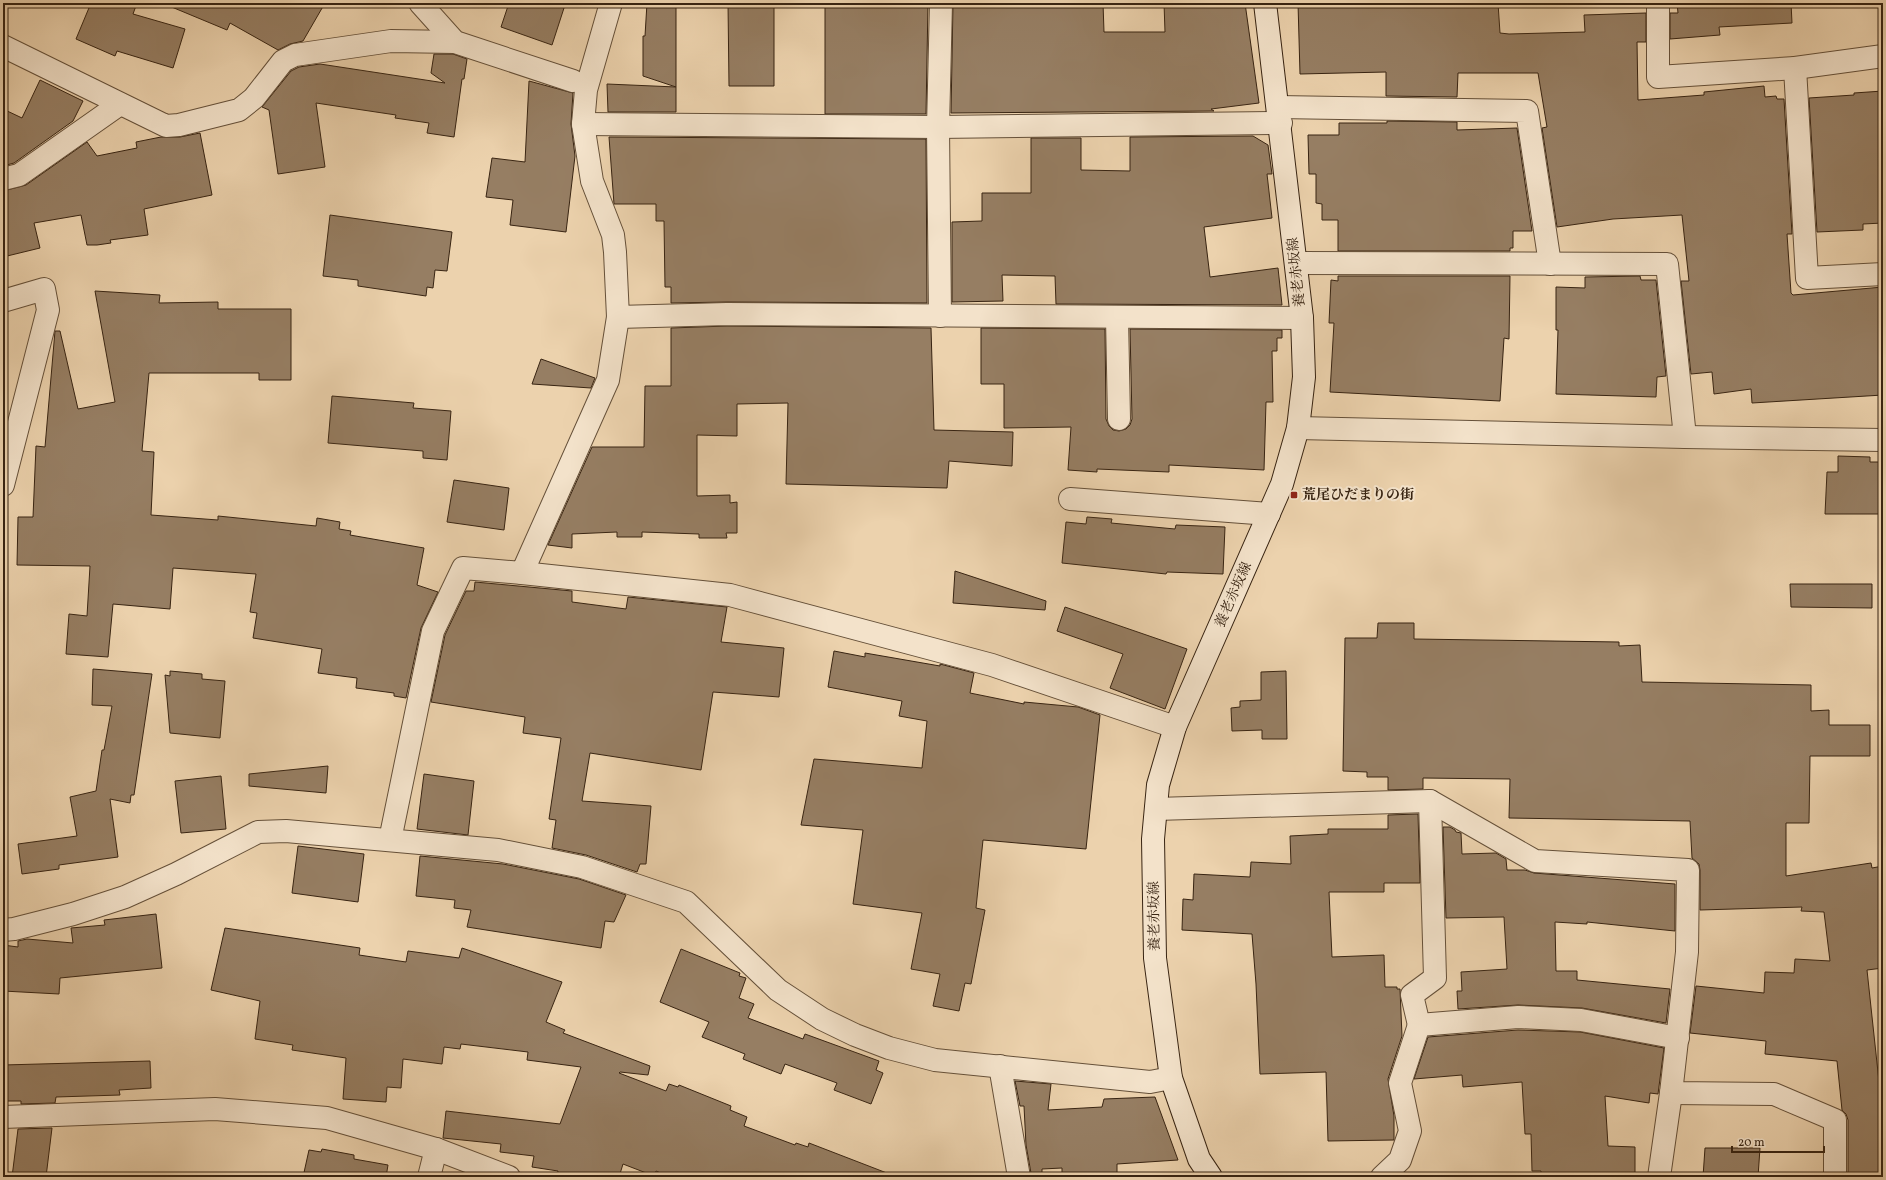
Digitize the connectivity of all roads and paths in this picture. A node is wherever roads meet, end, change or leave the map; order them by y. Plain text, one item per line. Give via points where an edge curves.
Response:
1 (420, 3) edge
2 (611, 3) edge
3 (941, 3) edge
4 (1266, 3) edge
5 (1658, 3) edge
6 (455, 42) junction
7 (3, 46) edge
8 (1883, 56) edge
9 (1795, 68) junction
10 (573, 81) dead end
11 (120, 104) junction
12 (1280, 115) junction
13 (583, 124) junction
14 (938, 127) junction
15 (3, 179) edge
16 (1296, 263) junction
17 (1550, 264) junction
18 (1883, 274) edge
19 (3, 301) edge
20 (940, 316) junction
21 (618, 317) junction
22 (1117, 317) junction
23 (1302, 318) junction
24 (1119, 419) dead end
25 (1298, 428) junction
26 (1685, 437) junction
27 (1883, 440) edge
28 (3, 485) edge
29 (1070, 499) dead end
30 (1269, 514) junction
31 (522, 573) junction
32 (1175, 727) junction
33 (1430, 801) junction
34 (1156, 809) junction
35 (390, 840) junction
36 (3, 930) edge
37 (1419, 1024) junction
38 (1678, 1038) junction
39 (1000, 1066) junction
40 (1171, 1078) junction
41 (1671, 1093) junction
42 (3, 1117) edge
43 (436, 1149) junction
44 (429, 1177) edge
45 (509, 1177) edge
46 (1019, 1177) edge
47 (1211, 1177) edge
48 (1382, 1177) edge
49 (1659, 1177) edge
50 (1836, 1177) edge

1 - 6 street
2 - 13 street via 586,90
3 - 14 street
4 - 12 street, 養老赤坂線
5 - 9 street via 1658,76
6 - 10 street
6 - 11 street via 391,41 295,55 283,61 254,98 239,110 179,125 166,126
7 - 11 street
8 - 9 street
9 - 18 street via 1807,278
11 - 15 street via 19,175
12 - 14 street
12 - 16 street, 養老赤坂線
12 - 17 street via 1527,110
13 - 14 street
13 - 21 street via 592,181 613,235
14 - 20 street
16 - 17 street
16 - 23 street, 養老赤坂線
17 - 26 street via 1667,264
19 - 28 street via 44,289 48,310
20 - 21 street via 727,314
20 - 22 street
21 - 31 street via 608,380
22 - 23 street
22 - 24 street
23 - 25 street, 養老赤坂線 via 1304,377
25 - 26 street
25 - 30 street, 養老赤坂線 via 1282,484
26 - 27 street
29 - 30 street
30 - 32 street, 養老赤坂線
31 - 32 street via 730,595 992,665
31 - 35 street via 463,568 433,631
32 - 34 street, 養老赤坂線 via 1158,785
33 - 34 street
33 - 37 street via 1435,978 1412,995
33 - 38 street via 1535,861 1688,870 1687,952
34 - 40 street, 養老赤坂線 via 1153,839 1155,958
35 - 36 street via 286,831 258,832 125,898 73,914
35 - 39 street via 536,856 582,867 686,902 778,990 822,1020 889,1048 936,1060
37 - 38 street via 1518,1017 1581,1020
37 - 48 street via 1400,1083 1410,1131 1400,1160
38 - 41 street
39 - 40 street via 1150,1082
39 - 46 street
40 - 47 street, 養老赤坂線 via 1199,1159
41 - 49 street
41 - 50 street via 1774,1094 1835,1120
42 - 43 street via 215,1109 327,1118
43 - 44 street
43 - 45 street

